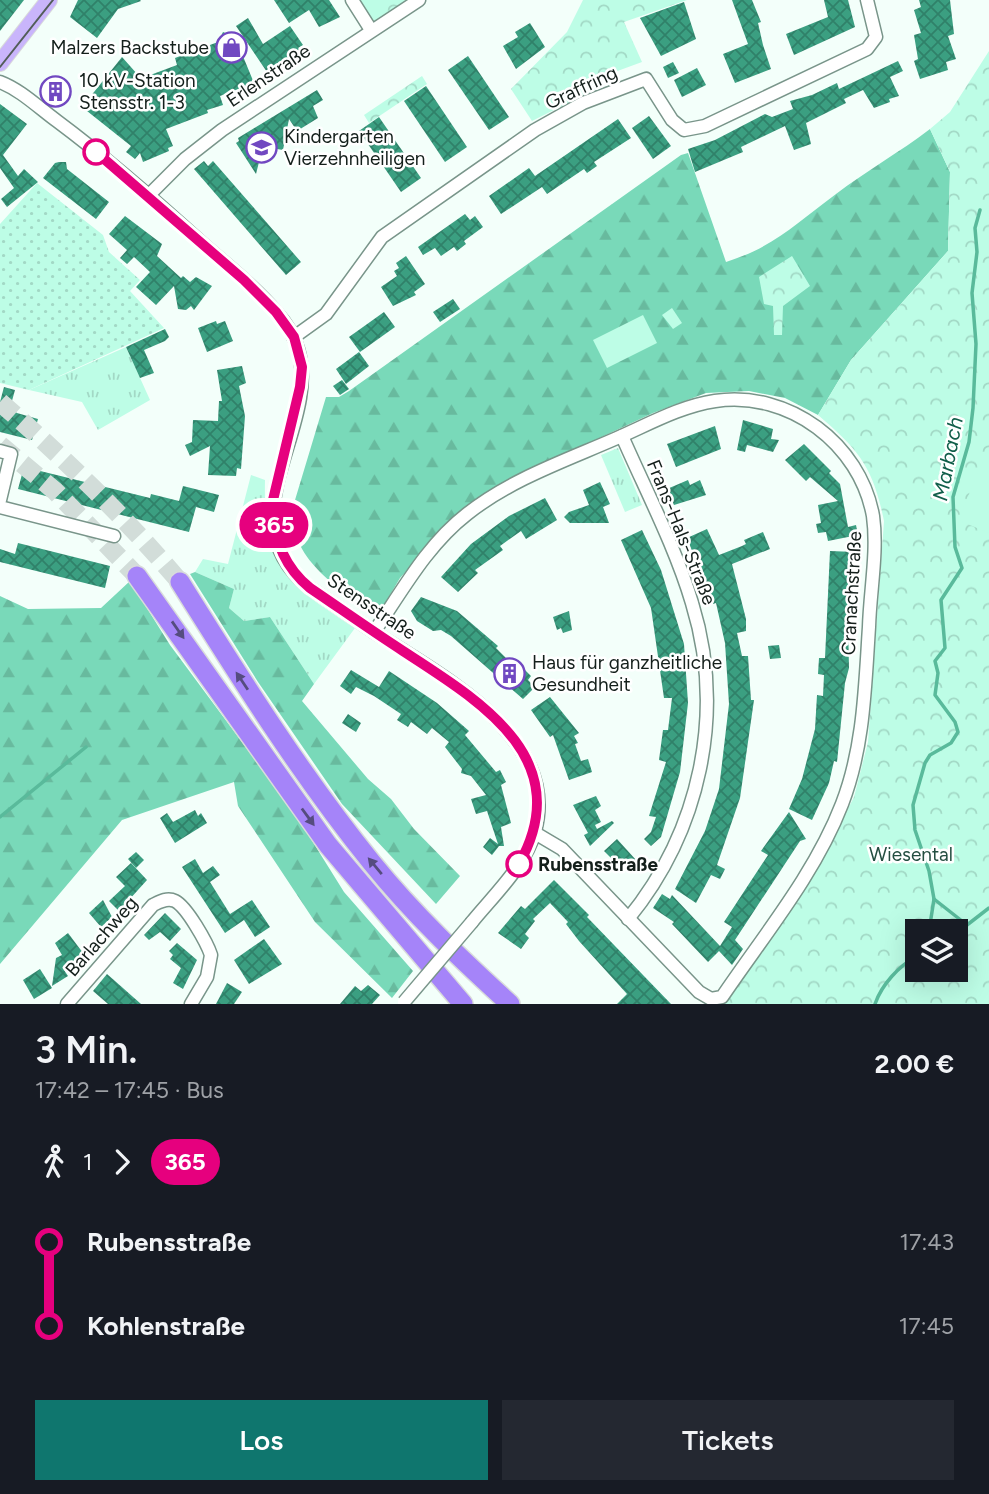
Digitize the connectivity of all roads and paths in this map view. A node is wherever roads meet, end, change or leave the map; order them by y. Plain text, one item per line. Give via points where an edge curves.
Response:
1 (50, 0) edge
2 (352, 0) edge
3 (419, 0) edge
4 (867, 0) edge
5 (371, 30) junction
6 (0, 63) edge
7 (0, 82) edge
8 (149, 195) junction
9 (294, 337) junction
10 (622, 436) junction
11 (0, 452) edge
12 (0, 500) edge
13 (0, 506) edge
14 (114, 536) dead end
15 (137, 576) tunnel mouth
16 (180, 582) tunnel mouth
17 (374, 632) junction
18 (535, 832) junction
19 (628, 919) junction
20 (432, 966) junction
21 (403, 1003) edge
22 (67, 1004) edge
23 (191, 1004) edge
24 (463, 1004) edge
25 (471, 1004) edge
26 (510, 1004) edge

1 - 6 main road
2 - 5 street
3 - 5 street, Erlenstraße
4 - 9 street, Graffring via 876,37 867,49 705,126 684,130 672,120 646,79 583,103 535,130 382,237 326,314
5 - 8 street, Erlenstraße via 222,130
7 - 8 street, Stensstraße
8 - 9 street, Stensstraße via 260,295
9 - 17 street, Stensstraße via 302,367 273,500 276,533 287,564 302,581
10 - 17 street, Cranachstraße via 529,477 467,514 410,576
10 - 19 street, Frans-Hals-Straße via 692,604 701,637 706,707 702,765 688,817 666,867
10 - 19 street, Cranachstraße via 708,402 741,400 777,407 833,439 862,481 874,527 861,737 842,805 822,848 723,997 711,999 699,992
11 - 12 street via 11,454
13 - 14 street
15 -> 20 highway via 328,845
26 -> 16 highway via 461,960 367,856 289,751
17 - 18 street, Stensstraße via 486,707 506,730 526,758 536,788
18 - 19 street via 562,849
18 - 21 street, Stensstraße, bridge via 519,864
20 - 24 highway
20 - 25 highway
22 - 23 street, Barlachweg via 153,905 168,900 184,910 211,955 207,977

